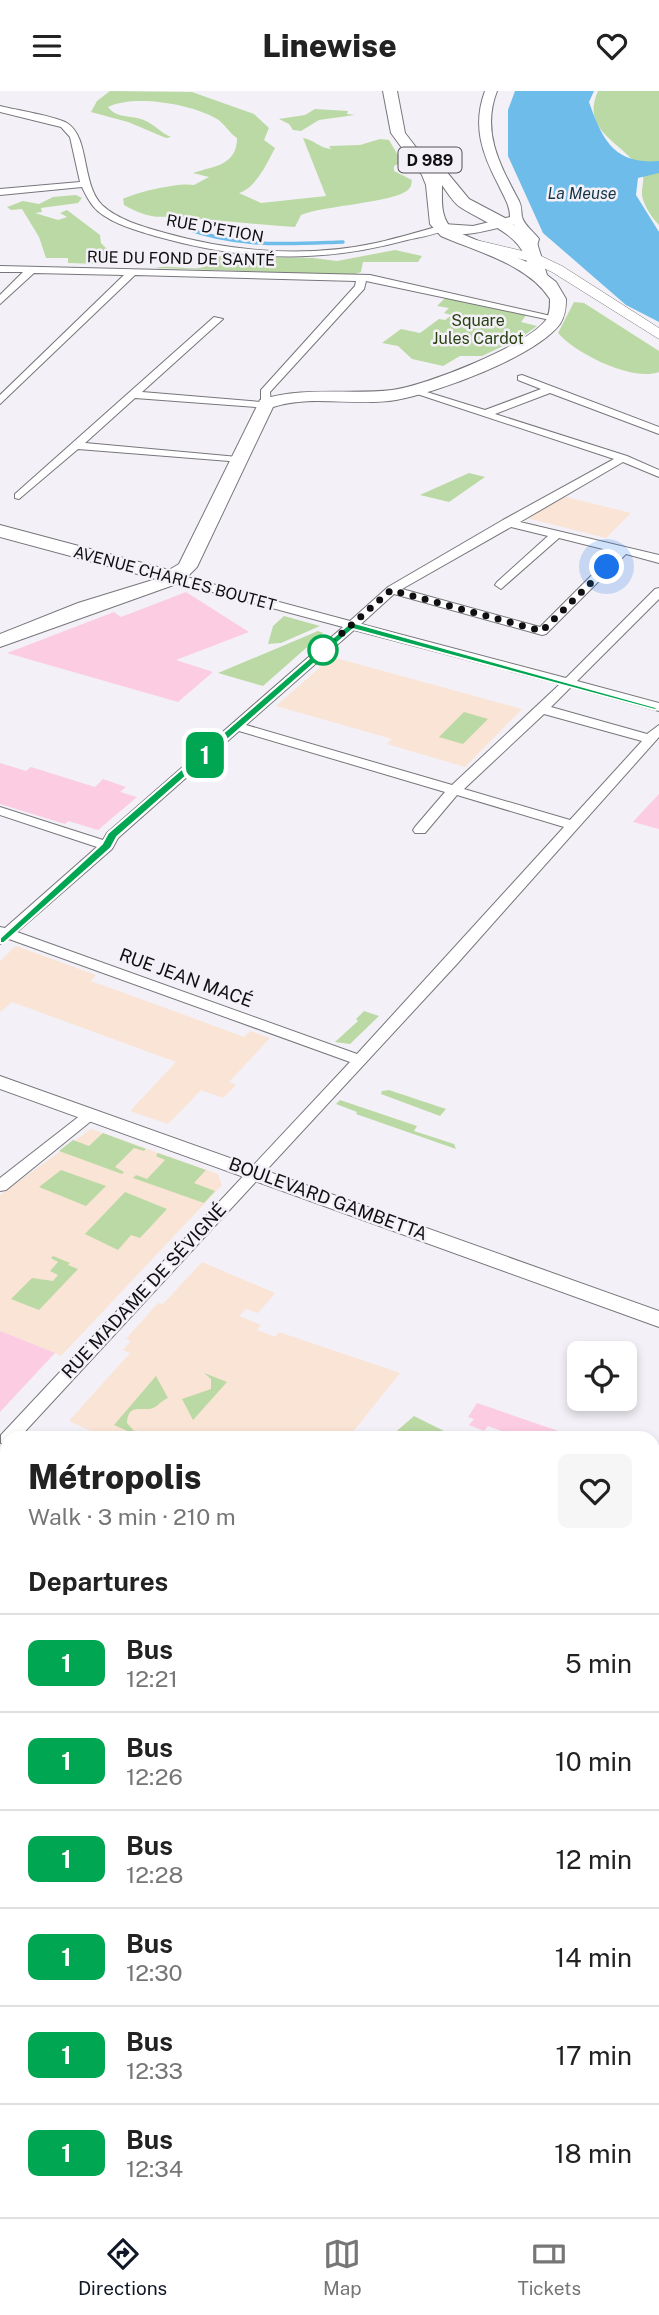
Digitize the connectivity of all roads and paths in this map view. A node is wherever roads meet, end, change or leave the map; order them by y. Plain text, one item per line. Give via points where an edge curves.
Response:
1 (390, 91) edge
2 (400, 91) edge
3 (491, 91) edge
4 (0, 109) edge
5 (86, 184) junction
6 (0, 192) edge
7 (511, 199) junction
8 (485, 214) junction
9 (509, 221) junction
10 (443, 228) junction
11 (533, 262) junction
12 (0, 269) edge
13 (31, 270) junction
14 (132, 273) junction
15 (361, 278) junction
16 (598, 295) joint
17 (0, 301) edge
18 (555, 318) junction
19 (218, 319) dead end
20 (659, 335) edge
21 (522, 378) dead end
22 (550, 389) junction
23 (413, 391) junction
24 (134, 395) junction
25 (0, 401) edge
26 (265, 405) junction
27 (485, 414) junction
28 (659, 431) edge
29 (76, 446) junction
30 (623, 458) junction
31 (237, 460) junction
32 (659, 474) edge
33 (19, 496) dead end
34 (209, 517) junction
35 (507, 522) junction
36 (0, 531) edge
37 (557, 534) junction
38 (624, 551) junction
39 (105, 559) junction
40 (659, 559) edge
41 (174, 578) junction
42 (501, 585) dead end
43 (391, 590) junction
44 (659, 593) edge
45 (69, 614) junction
46 (351, 625) junction
47 (0, 641) edge
48 (568, 683) junction
49 (659, 708) edge
50 (542, 709) junction
51 (238, 727) junction
52 (655, 734) edge
53 (455, 792) junction
54 (0, 811) edge
55 (573, 825) junction
56 (420, 830) dead end
57 (107, 846) junction
58 (2, 935) edge
59 (359, 1060) junction
60 (0, 1082) edge
61 (91, 1114) junction
62 (255, 1172) junction
63 (0, 1186) edge
64 (658, 1318) edge
65 (14, 1431) edge

1 - 10 main road, D 989 via 398,133 429,174 435,213
2 - 8 main road, D 989 via 408,132 455,195
3 - 7 street via 483,108 483,136
4 - 5 street, RUE D'ETION via 64,125 74,136
5 - 6 street
5 - 10 street, RUE D'ETION via 97,205 145,230 258,254 374,246
7 - 8 street
7 - 9 street via 516,207
8 - 9 main road, D 989
8 - 10 street
9 - 10 street via 473,230
9 - 11 main road, D 989
10 - 11 main road via 469,242
11 - 16 main road, D 989 via 557,268
11 - 18 main road via 558,299
12 - 13 street, RUE DU FOND DE SANTÉ
13 - 14 street, RUE DU FOND DE SANTÉ
13 - 17 street
14 - 15 street, RUE DU FOND DE SANTÉ
14 - 25 street
15 - 18 street, RUE DU FOND DE SANTÉ
15 - 26 street via 360,288 265,392
16 - 20 main road, D 989
18 - 23 main road via 542,333 512,349
19 - 24 street
21 - 22 street
22 - 27 street
22 - 28 street
23 - 26 main road via 287,398
23 - 27 street
24 - 26 street
24 - 29 street
26 - 31 main road
27 - 30 street
29 - 31 street
29 - 33 street
30 - 32 street
30 - 35 street
31 - 34 main road
34 - 39 main road via 193,542 181,551 145,560
34 - 41 main road via 197,550
35 - 37 street
35 - 43 street
36 - 39 main road, AVENUE CHARLES BOUTET
37 - 38 street
37 - 42 street
38 - 40 street
38 - 43 street via 542,631
39 - 41 main road, AVENUE CHARLES BOUTET
39 - 45 main road via 114,572 113,581 97,600
41 - 45 main road
41 - 46 street, AVENUE CHARLES BOUTET
43 - 46 street
44 - 48 street
45 - 47 main road
46 - 48 street, AVENUE CHARLES BOUTET
46 - 51 street
48 - 49 street, AVENUE CHARLES BOUTET
48 - 50 street
50 - 52 street
50 - 53 street
51 - 53 street
51 - 57 street via 112,836
52 - 55 street, RUE MADAME DE SÉVIGNÉ
53 - 55 street
53 - 56 street
54 - 57 street
55 - 59 street, RUE MADAME DE SÉVIGNÉ
57 - 58 street
58 - 59 street, RUE JEAN MACÉ
59 - 62 street, RUE MADAME DE SÉVIGNÉ
60 - 61 street, BOULEVARD GAMBETTA
61 - 62 street, BOULEVARD GAMBETTA
61 - 63 street
62 - 64 street, BOULEVARD GAMBETTA
62 - 65 street, RUE MADAME DE SÉVIGNÉ

